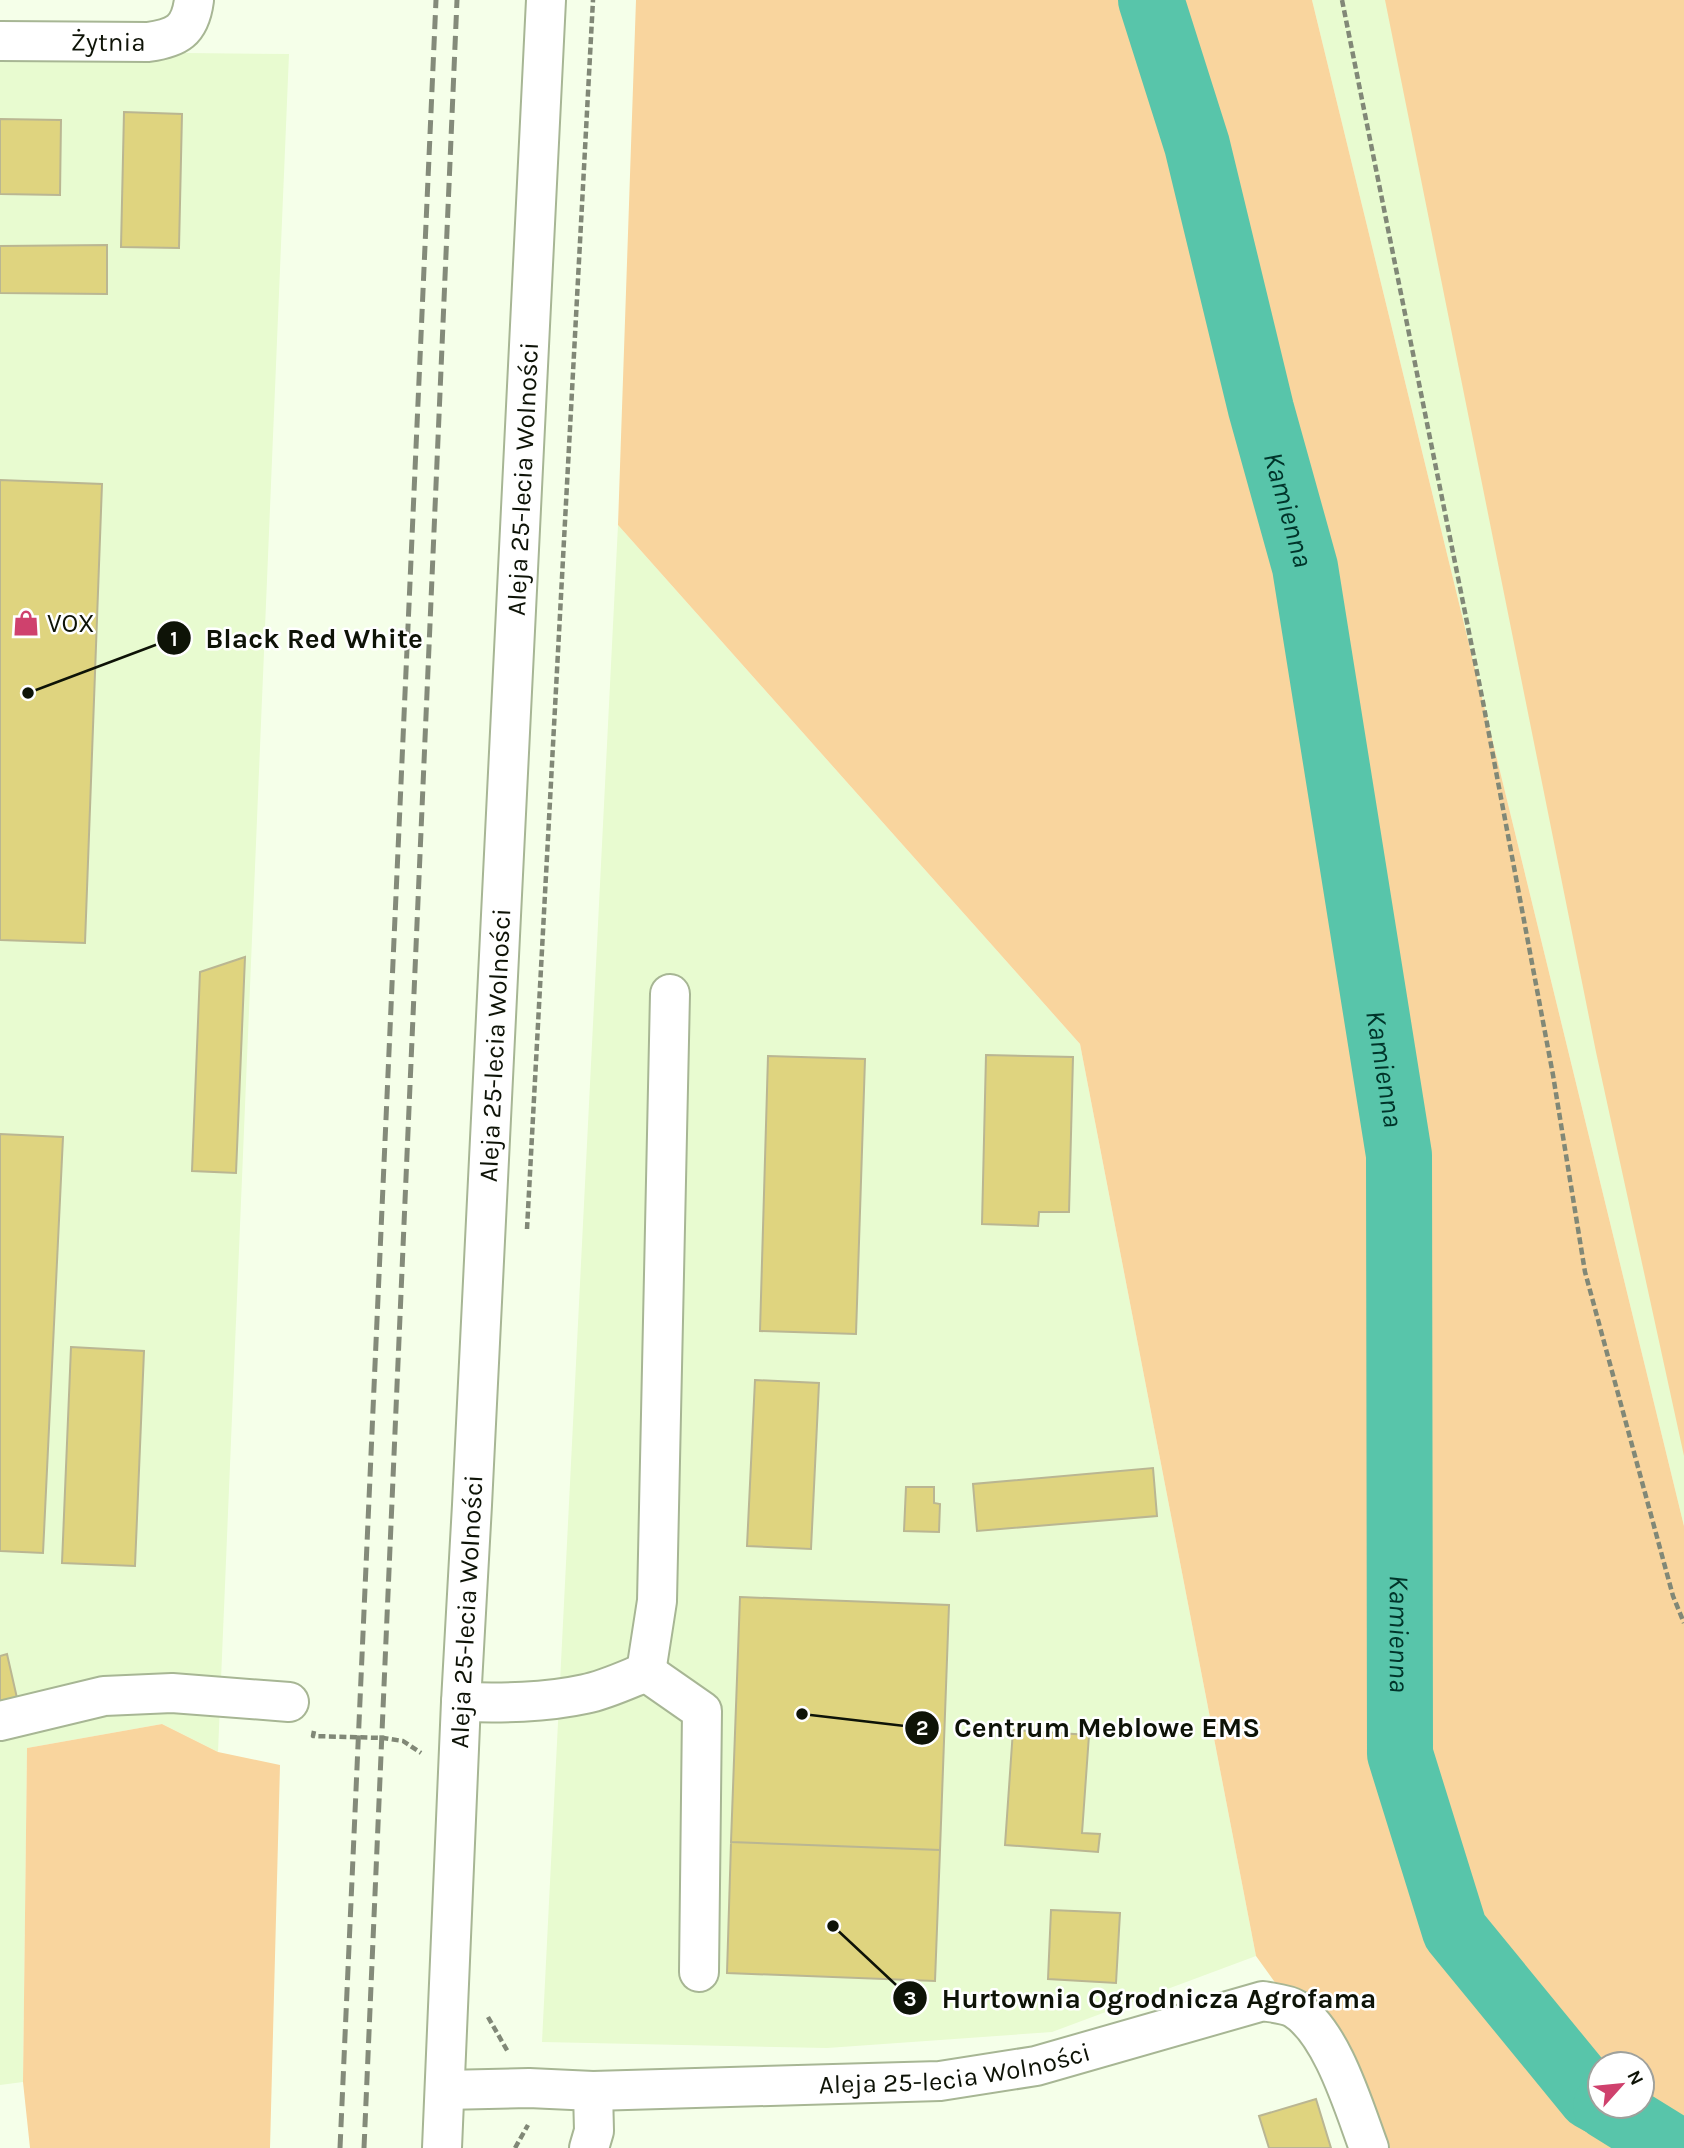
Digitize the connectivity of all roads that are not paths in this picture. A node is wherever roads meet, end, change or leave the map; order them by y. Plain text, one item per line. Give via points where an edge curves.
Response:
1 (194, 0) edge
2 (545, 0) edge
3 (0, 41) edge
4 (670, 994) dead end
5 (646, 1672) junction
6 (289, 1702) road end
7 (461, 1702) junction
8 (0, 1721) edge
9 (699, 1972) dead end
10 (445, 2090) junction
11 (593, 2091) junction
12 (442, 2148) edge
13 (589, 2148) edge
14 (1369, 2148) edge

1 - 3 main road, Żytnia via 183,30 165,40
2 - 7 main road, Aleja 25-lecia Wolności
4 - 5 main road via 657,1601
5 - 7 main road via 587,1694 502,1703
5 - 9 main road via 702,1711
6 - 8 main road via 172,1693 104,1696
7 - 10 main road, Aleja 25-lecia Wolności
10 - 11 main road, Aleja 25-lecia Wolności
10 - 12 main road, Aleja 25-lecia Wolności
11 - 13 main road via 594,2131
11 - 14 main road, Aleja 25-lecia Wolności via 940,2081 1036,2066 1263,2001 1294,2009 1321,2034

